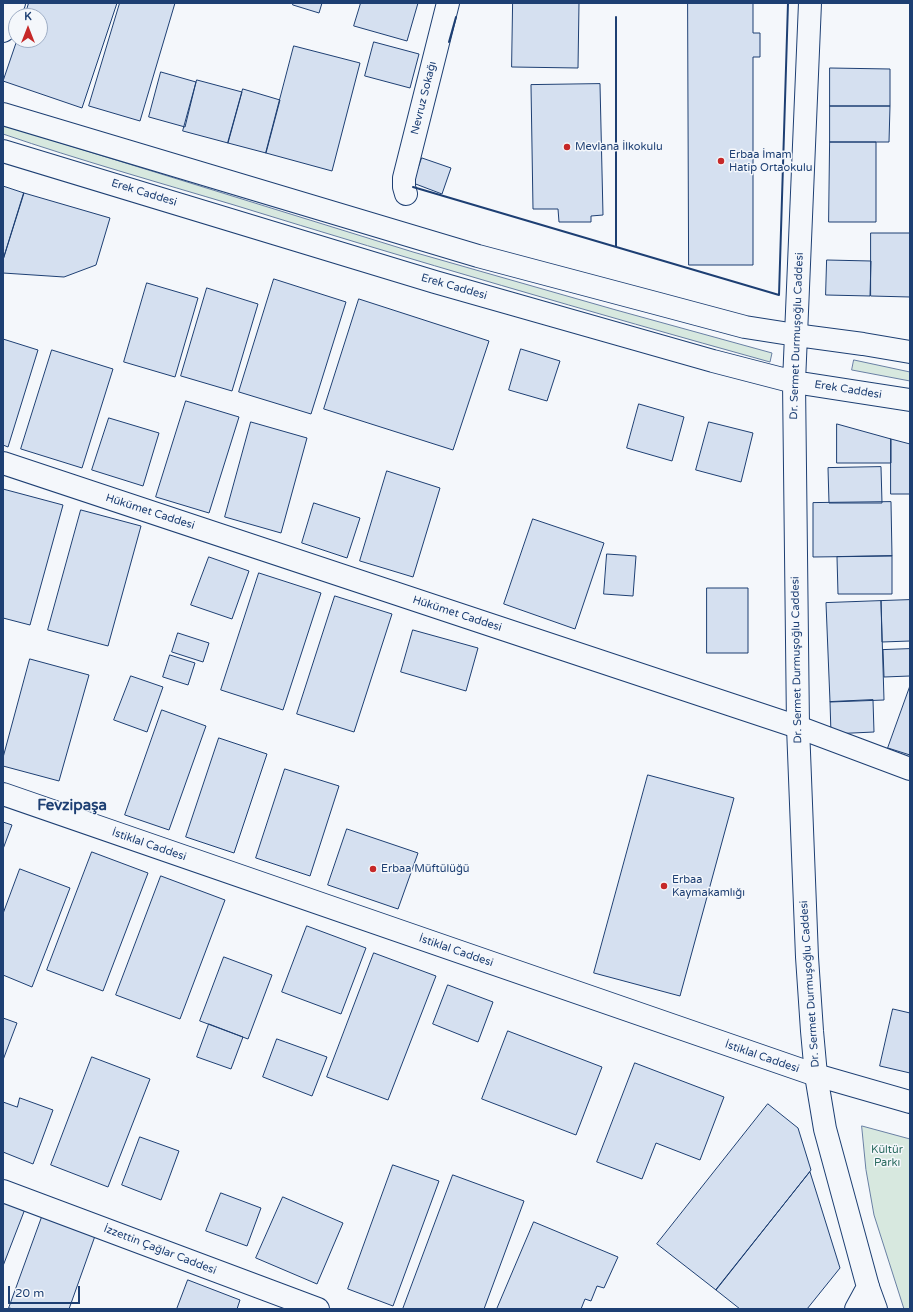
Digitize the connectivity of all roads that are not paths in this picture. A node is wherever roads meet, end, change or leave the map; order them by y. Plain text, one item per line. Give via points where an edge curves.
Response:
1 (14, 3) edge
2 (448, 3) edge
3 (810, 3) edge
4 (3, 31) edge
5 (3, 114) edge
6 (3, 151) edge
7 (406, 194) dead end
8 (796, 335) junction
9 (910, 352) edge
10 (794, 382) junction
11 (910, 400) edge
12 (3, 463) edge
13 (798, 727) junction
14 (910, 769) edge
15 (3, 794) edge
16 (816, 1075) junction
17 (910, 1102) edge
18 (3, 1191) edge
19 (868, 1287) junction
20 (318, 1309) edge
21 (856, 1309) edge
22 (876, 1309) edge

1 - 4 main road
2 - 7 main road, Nevruz Sokağı via 404,178
3 - 8 main road, Dr. Sermet Durmuşoğlu Caddesi
5 - 8 main road via 478,256 745,327
6 - 10 main road, Erek Caddesi via 442,284
8 - 9 main road
8 - 10 main road, Dr. Sermet Durmuşoğlu Caddesi
10 - 11 main road, Erek Caddesi
10 - 13 main road, Dr. Sermet Durmuşoğlu Caddesi
12 - 13 main road, Hükümet Caddesi
13 - 14 main road, Hükümet Caddesi
13 - 16 main road, Dr. Sermet Durmuşoğlu Caddesi via 807,957
15 - 16 main road, İstiklal Caddesi
16 - 17 main road, İstiklal Caddesi
16 - 19 main road, Dr. Sermet Durmuşoğlu Caddesi via 825,1129
18 - 20 main road, İzzettin Çağlar Caddesi
19 - 21 main road
19 - 22 main road, Dr. Sermet Durmuşoğlu Caddesi

